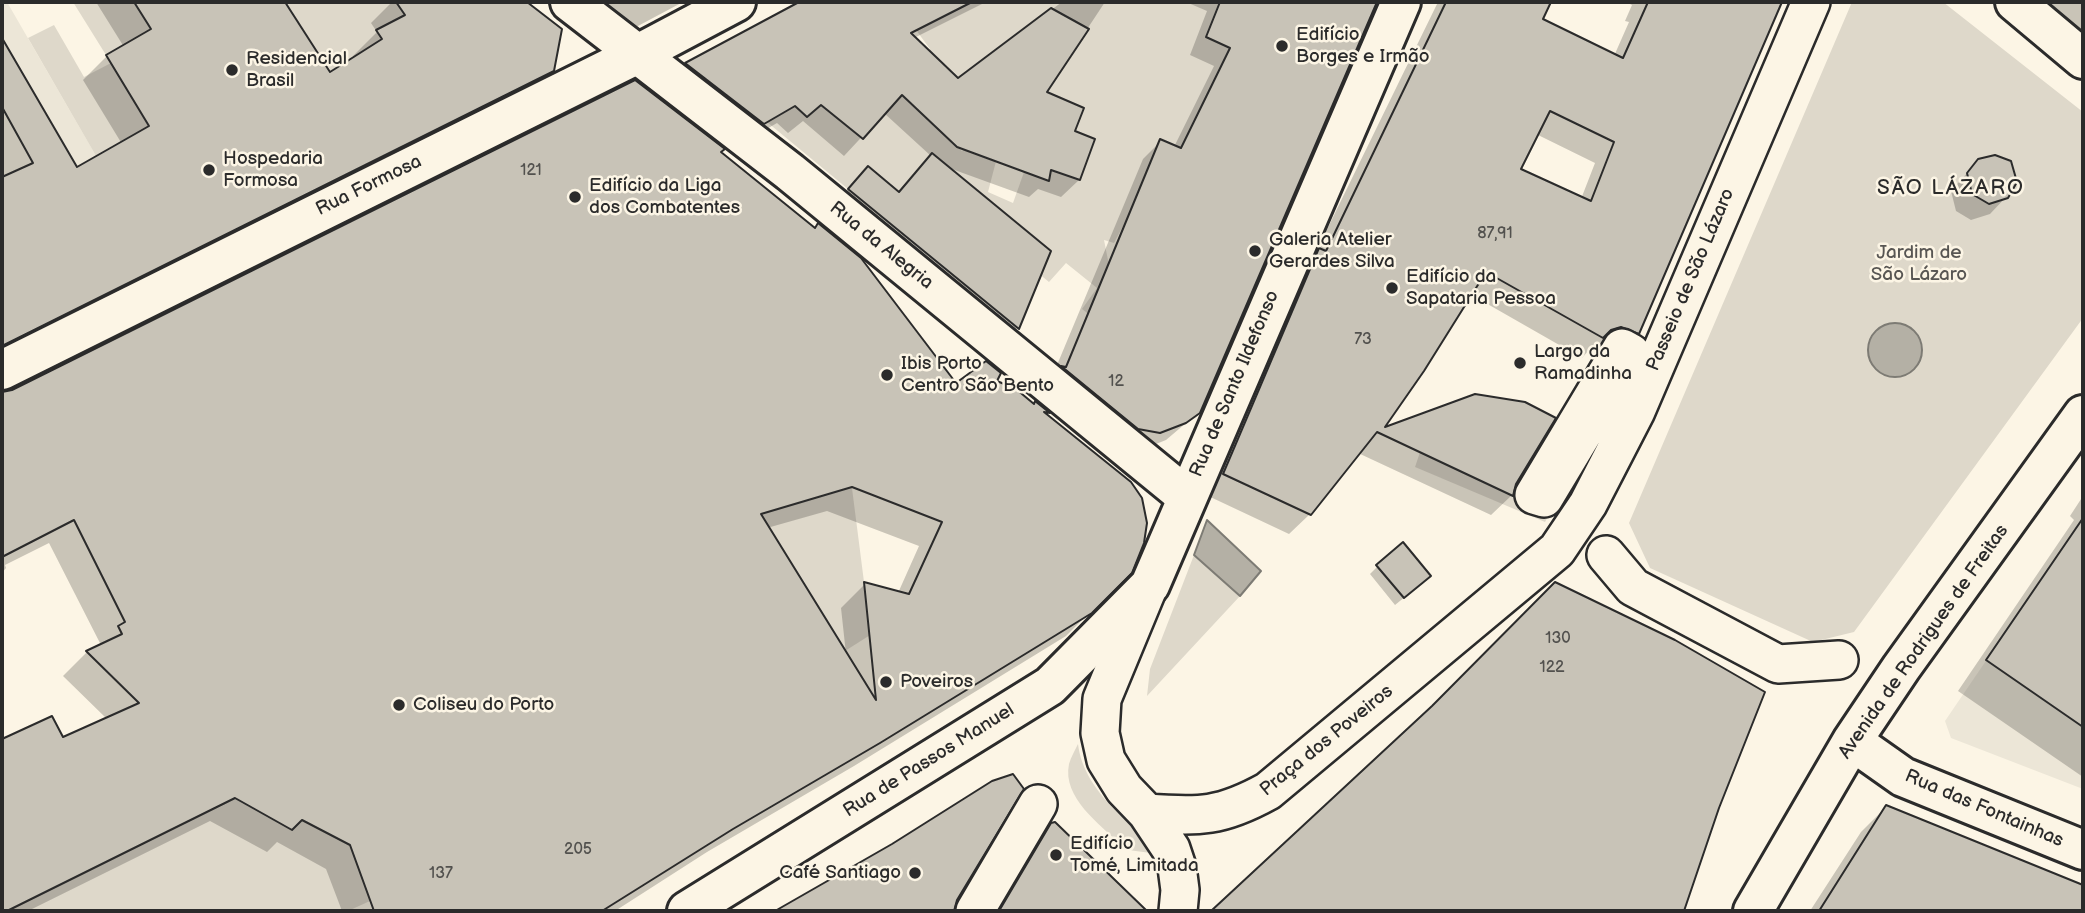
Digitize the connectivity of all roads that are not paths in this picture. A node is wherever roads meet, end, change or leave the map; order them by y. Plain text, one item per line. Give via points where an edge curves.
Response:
1 (570, 2) edge
2 (736, 2) edge
3 (1401, 2) edge
4 (1811, 2) edge
5 (2015, 2) edge
6 (636, 55) junction
7 (2083, 59) edge
8 (2, 370) edge
9 (2083, 415) edge
10 (1187, 496) junction
11 (1557, 550) joint
12 (1606, 555) dead end
13 (1150, 585) junction
14 (1839, 660) dead end
15 (1852, 741) junction
16 (1038, 804) dead end
17 (1147, 813) junction
18 (2083, 850) edge
19 (687, 911) edge
20 (975, 911) edge
21 (1178, 911) edge
22 (1753, 911) edge

1 - 6 street, Rua da Alegria
2 - 6 street, Rua Formosa
3 - 10 street, Rua de Santo Ildefonso
4 - 11 street, Passeio de São Lázaro via 1636,411 1588,504
5 - 7 street
6 - 8 street, Rua Formosa
6 - 10 street, Rua da Alegria via 800,181
9 - 15 street, Avenida de Rodrigues de Freitas
10 - 13 street
11 - 17 street, Praça dos Poveiros via 1268,791 1226,812 1203,816
12 - 14 street via 1633,587 1778,664
13 - 17 street via 1102,699 1100,733 1106,760 1124,789
13 - 19 street, Rua de Passos Manuel via 1051,686
15 - 18 street, Rua das Fontainhas via 1903,777
15 - 22 street, Avenida de Rodrigues de Freitas
16 - 20 street
17 - 21 street via 1177,867

